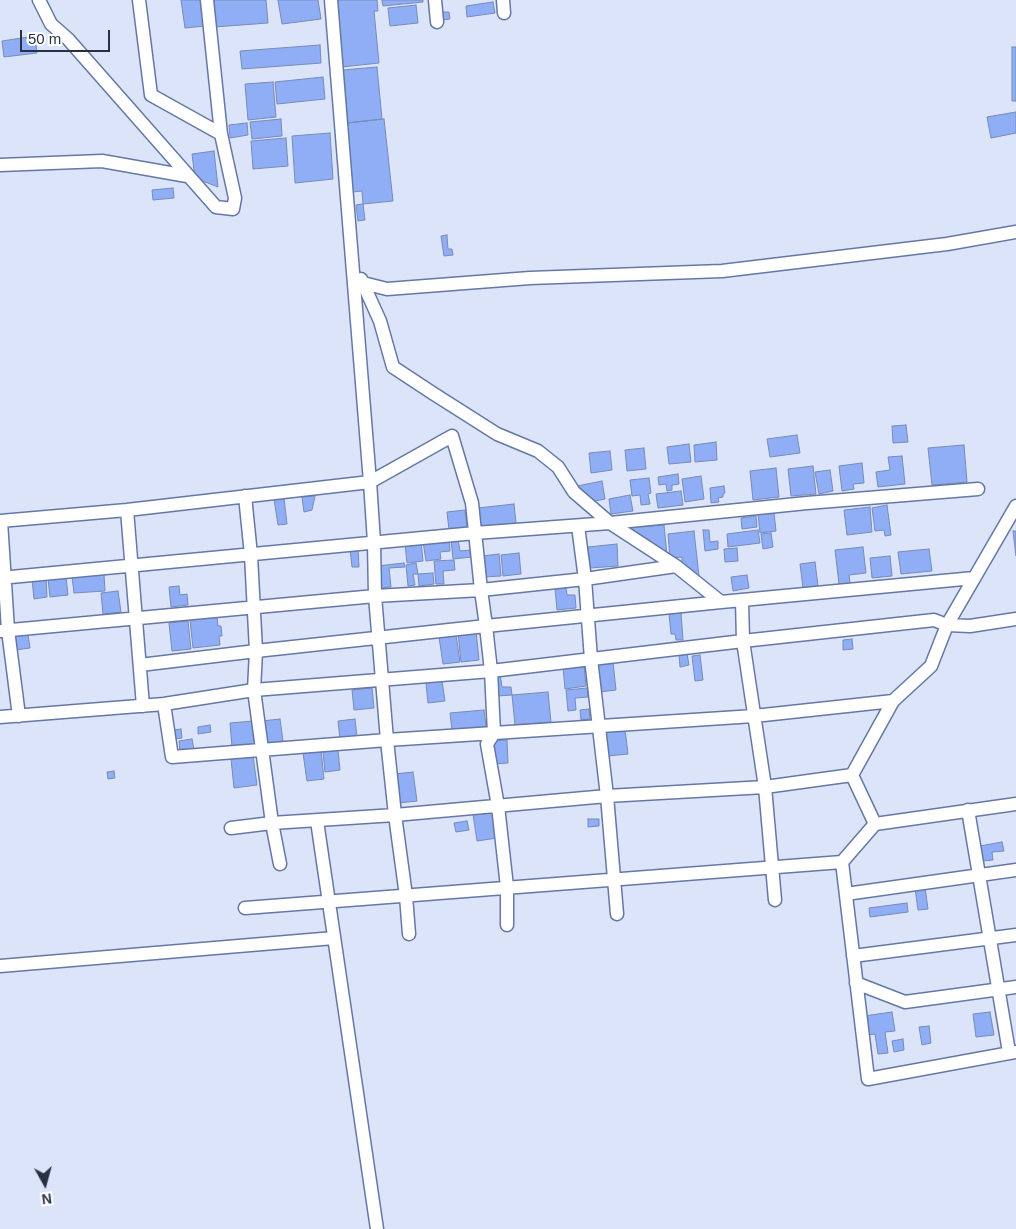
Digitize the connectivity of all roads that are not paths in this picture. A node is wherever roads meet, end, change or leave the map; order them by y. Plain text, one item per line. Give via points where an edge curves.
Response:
1 (39, 0) edge
2 (139, 0) edge
3 (207, 0) edge
4 (331, 0) edge
5 (435, 0) edge
6 (503, 0) edge
7 (504, 13) dead end
8 (437, 22) dead end
9 (221, 134) junction
10 (0, 165) edge
11 (187, 176) junction
12 (1016, 232) edge
13 (353, 261) junction
14 (362, 283) junction
15 (370, 482) junction
16 (978, 489) dead end
17 (245, 496) junction
18 (1016, 506) edge
19 (127, 510) junction
20 (0, 521) edge
21 (610, 523) junction
22 (578, 526) junction
23 (475, 533) junction
24 (374, 542) junction
25 (251, 555) junction
26 (131, 566) junction
27 (676, 566) junction
28 (3, 577) edge
29 (974, 578) junction
30 (585, 579) junction
31 (481, 590) junction
32 (375, 596) junction
33 (742, 600) junction
34 (721, 602) junction
35 (253, 606) junction
36 (587, 616) junction
37 (136, 619) junction
38 (1016, 619) edge
39 (947, 625) junction
40 (486, 626) junction
41 (4, 630) edge
42 (379, 638) junction
43 (743, 641) junction
44 (256, 651) junction
45 (591, 659) junction
46 (140, 665) junction
47 (491, 671) junction
48 (382, 680) junction
49 (254, 690) junction
50 (893, 701) junction
51 (164, 704) junction
52 (143, 706) junction
53 (19, 716) junction
54 (754, 716) junction
55 (0, 717) edge
56 (599, 725) junction
57 (494, 733) junction
58 (387, 740) junction
59 (262, 750) junction
60 (852, 774) junction
61 (765, 787) junction
62 (607, 796) junction
63 (1016, 804) edge
64 (498, 806) junction
65 (968, 810) junction
66 (395, 815) junction
67 (318, 820) junction
68 (272, 824) junction
69 (875, 824) junction
70 (231, 828) dead end
71 (842, 862) junction
72 (280, 864) dead end
73 (772, 867) junction
74 (1016, 870) edge
75 (979, 875) junction
76 (614, 879) junction
77 (507, 887) junction
78 (846, 894) junction
79 (406, 896) junction
80 (775, 900) dead end
81 (328, 901) junction
82 (245, 908) dead end
83 (617, 914) dead end
84 (507, 925) dead end
85 (409, 934) dead end
86 (1016, 935) edge
87 (334, 938) junction
88 (990, 939) junction
89 (853, 956) junction
90 (0, 966) edge
91 (856, 982) junction
92 (1016, 987) edge
93 (998, 989) junction
94 (1012, 1052) edge
95 (377, 1229) edge

1 - 11 street via 51,24 68,39
2 - 9 street via 152,95
3 - 9 street
4 - 13 street
5 - 8 street
6 - 7 street
9 - 11 street via 235,198 233,209 216,208
10 - 11 street via 102,161
12 - 14 street via 946,244 722,271 530,278 387,290
13 - 14 street
13 - 15 street
14 - 21 street via 380,321 393,367 497,434 538,451 558,467 574,492
15 - 17 street
15 - 23 street via 452,436 472,503
15 - 24 street
16 - 21 street
17 - 19 street
17 - 25 street
18 - 29 street
19 - 20 street
19 - 26 street
20 - 28 street
21 - 22 street
21 - 27 street
22 - 23 street
22 - 30 street
23 - 24 street
23 - 31 street
24 - 25 street
24 - 32 street
25 - 26 street
25 - 35 street
26 - 28 street
26 - 37 street
27 - 30 street
27 - 34 street
28 - 41 street
29 - 33 street
29 - 39 street
30 - 31 street
30 - 36 street
31 - 32 street
31 - 40 street
32 - 35 street
32 - 42 street
33 - 34 street
33 - 43 street
34 - 36 street
35 - 37 street
35 - 44 street
36 - 40 street
36 - 45 street
37 - 41 street
37 - 46 street
38 - 39 street via 970,626
39 - 43 street via 934,620
39 - 50 street via 931,666
40 - 42 street
40 - 47 street
41 - 53 street
42 - 44 street
42 - 48 street
43 - 45 street
43 - 54 street
44 - 46 street
44 - 49 street
45 - 47 street
45 - 56 street
46 - 52 street
47 - 48 street
47 - 57 street
48 - 49 street
48 - 58 street
49 - 51 street
49 - 59 street
50 - 54 street
50 - 60 street
51 - 52 street
51 - 59 street via 172,757
52 - 53 street
53 - 55 street
54 - 56 street
54 - 61 street
56 - 57 street
56 - 62 street
57 - 58 street
57 - 64 street via 487,744
58 - 59 street
58 - 66 street
59 - 68 street
60 - 61 street
60 - 69 street
61 - 62 street
61 - 73 street
62 - 64 street
62 - 76 street
63 - 65 street
64 - 66 street
64 - 77 street
65 - 69 street
65 - 75 street
66 - 67 street
66 - 79 street
67 - 68 street
67 - 81 street
68 - 70 street
68 - 72 street
69 - 71 street
71 - 73 street
71 - 78 street
73 - 76 street
73 - 80 street
74 - 75 street
75 - 78 street
75 - 88 street
76 - 77 street
76 - 83 street
77 - 79 street
77 - 84 street
78 - 89 street
79 - 81 street
79 - 85 street
81 - 82 street
81 - 87 street
86 - 88 street
87 - 90 street
87 - 95 street
88 - 89 street
88 - 93 street
89 - 91 street
91 - 93 street via 905,1002
91 - 94 street via 868,1079
92 - 93 street
93 - 94 street

